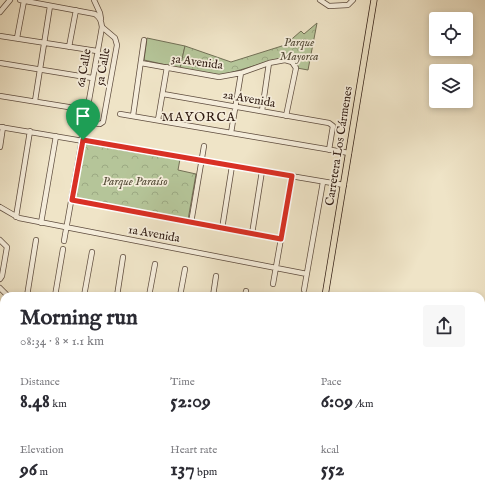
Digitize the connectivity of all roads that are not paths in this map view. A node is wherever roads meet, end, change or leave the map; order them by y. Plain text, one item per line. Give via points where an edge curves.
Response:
1 (10, 0) edge
2 (22, 0) edge
3 (94, 0) edge
4 (320, 0) edge
5 (374, 0) edge
6 (352, 2) edge
7 (50, 6) junction
8 (76, 10) junction
9 (0, 12) edge
10 (100, 18) junction
11 (102, 27) junction
12 (0, 36) edge
13 (17, 38) junction
14 (144, 40) dead end
15 (44, 43) junction
16 (69, 47) junction
17 (97, 51) junction
18 (0, 63) edge
19 (141, 63) junction
20 (269, 63) junction
21 (167, 68) junction
22 (40, 69) junction
23 (241, 73) junction
24 (92, 78) junction
25 (163, 94) junction
26 (0, 96) edge
27 (35, 101) junction
28 (236, 107) junction
29 (87, 110) junction
30 (262, 111) junction
31 (120, 114) dead end
32 (133, 116) junction
33 (286, 116) junction
34 (158, 120) junction
35 (86, 122) junction
36 (2, 127) edge
37 (30, 132) junction
38 (231, 133) junction
39 (56, 136) junction
40 (83, 140) junction
41 (204, 146) dead end
42 (0, 147) edge
43 (329, 150) junction
44 (349, 153) junction
45 (202, 161) junction
46 (232, 166) junction
47 (262, 171) junction
48 (292, 176) junction
49 (323, 182) junction
50 (344, 185) junction
51 (72, 200) junction
52 (0, 207) edge
53 (16, 216) junction
54 (41, 223) junction
55 (191, 223) junction
56 (67, 229) junction
57 (222, 229) junction
58 (252, 234) junction
59 (281, 239) junction
60 (0, 240) edge
61 (36, 240) dead end
62 (64, 241) dead end
63 (63, 249) dead end
64 (92, 252) dead end
65 (123, 258) dead end
66 (155, 264) dead end
67 (276, 268) junction
68 (185, 269) dead end
69 (307, 274) junction
70 (216, 276) dead end
71 (0, 279) edge
72 (273, 284) dead end
73 (304, 290) dead end
74 (28, 292) edge
75 (56, 292) edge
76 (85, 292) edge
77 (118, 292) edge
78 (150, 292) edge
79 (181, 292) edge
80 (213, 292) edge
81 (326, 292) edge

1 - 9 street
2 - 7 street
2 - 13 street
3 - 10 street, 6a Calle
4 - 6 street via 330,6 348,5
5 - 44 main road, Carretera Los Cármenes
7 - 8 street
7 - 15 street
8 - 10 street
8 - 16 street
10 - 11 street, 6a Calle
11 - 17 street, 6a Calle
11 - 35 street, 5a Calle via 114,38 117,46 103,122
12 - 13 street
13 - 15 street
14 - 19 street
15 - 16 street
15 - 22 street
16 - 17 street
17 - 24 street, 6a Calle
18 - 22 street
19 - 21 street, 3a Avenida
19 - 32 street
20 - 23 street, 3a Avenida
20 - 30 street
20 - 33 street, 3a Avenida via 288,60 296,68
21 - 23 street, 3a Avenida via 219,77
21 - 25 street
22 - 24 street
22 - 27 street
23 - 28 street
24 - 29 street, 6a Calle
25 - 28 street, 2a Avenida
25 - 34 street
26 - 27 street
27 - 29 street
28 - 30 street, 2a Avenida
28 - 38 street
29 - 35 street, 6a Calle
30 - 33 street, 2a Avenida
31 - 32 street
32 - 34 street
33 - 43 street, 2a Avenida via 332,124
34 - 38 street
35 - 40 street, 6a Calle
36 - 37 street
36 - 42 street
37 - 39 street
37 - 53 street
38 - 43 street
39 - 40 street
39 - 54 street
40 - 45 street
40 - 51 street, 6a Calle
41 - 45 street
43 - 44 street
44 - 50 main road, Carretera Los Cármenes
45 - 46 street
45 - 55 street
46 - 47 street
46 - 57 street
47 - 48 street
47 - 58 street
48 - 49 street
48 - 59 street
49 - 50 street
49 - 69 street
50 - 81 main road, Carretera Los Cármenes
51 - 55 street
51 - 56 street, 6a Calle
52 - 53 street, 1a Avenida
53 - 54 street, 1a Avenida
54 - 56 street, 1a Avenida
55 - 57 street
56 - 62 street, 6a Calle
56 - 67 street, 1a Avenida
57 - 58 street
58 - 59 street
59 - 67 street
60 - 71 street via 7,247
61 - 74 street
63 - 75 street
64 - 76 street
65 - 77 street
66 - 78 street
67 - 69 street, 1a Avenida
67 - 72 street
68 - 79 street
69 - 73 street
70 - 80 street

